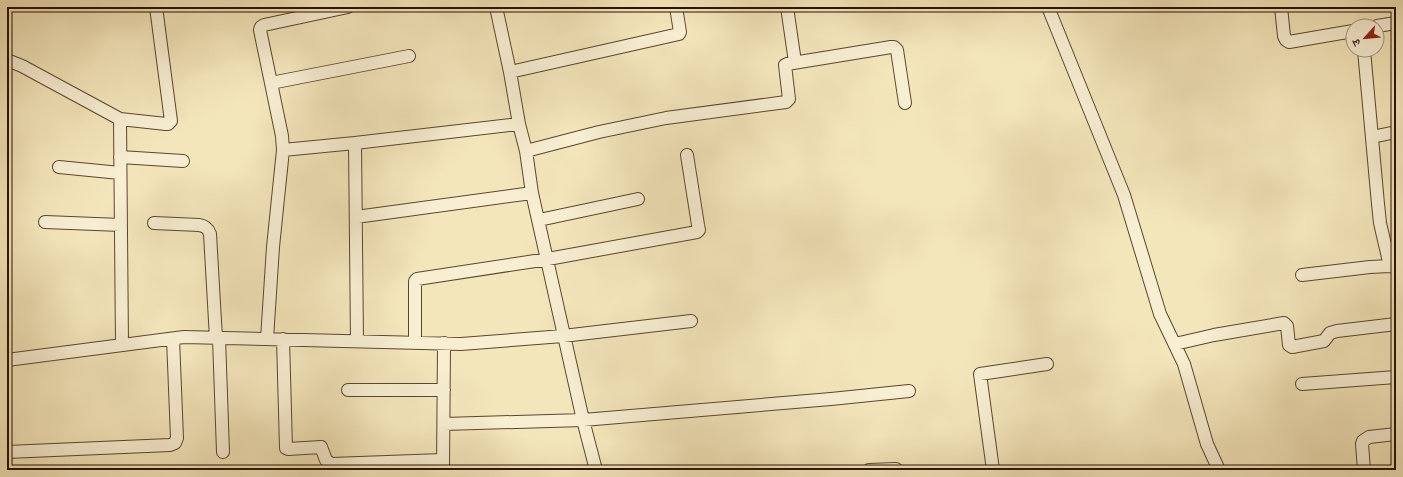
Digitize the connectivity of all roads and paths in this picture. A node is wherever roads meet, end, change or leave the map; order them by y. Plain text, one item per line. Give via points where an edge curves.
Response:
1 (156, 7) edge
2 (348, 7) edge
3 (496, 7) edge
4 (676, 7) edge
5 (787, 7) edge
6 (1048, 7) edge
7 (1281, 7) edge
8 (306, 12) edge
9 (1396, 23) edge
10 (1385, 25) edge
11 (1345, 32) edge
12 (409, 56) dead end
13 (1365, 58) edge
14 (7, 60) edge
15 (795, 62) junction
16 (510, 72) junction
17 (271, 84) junction
18 (905, 103) dead end
19 (120, 119) junction
20 (519, 124) junction
21 (1396, 132) edge
22 (1372, 137) junction
23 (355, 143) junction
24 (283, 150) junction
25 (526, 151) junction
26 (687, 155) dead end
27 (120, 156) junction
28 (182, 162) dead end
29 (59, 167) dead end
30 (120, 173) junction
31 (532, 193) junction
32 (638, 199) dead end
33 (356, 217) junction
34 (538, 220) junction
35 (45, 222) dead end
36 (154, 223) dead end
37 (121, 225) junction
38 (1390, 242) edge
39 (548, 259) junction
40 (1393, 266) edge
41 (1302, 275) dead end
42 (691, 321) dead end
43 (1396, 324) edge
44 (563, 336) junction
45 (218, 338) junction
46 (173, 339) junction
47 (267, 339) junction
48 (283, 339) junction
49 (357, 341) junction
50 (415, 343) junction
51 (444, 343) junction
52 (1175, 344) junction
53 (122, 345) junction
54 (7, 360) edge
55 (1047, 364) dead end
56 (1396, 377) edge
57 (1302, 384) dead end
58 (348, 390) dead end
59 (444, 390) junction
60 (908, 391) dead end
61 (583, 420) junction
62 (444, 424) junction
63 (1396, 434) edge
64 (7, 452) edge
65 (223, 452) dead end
66 (443, 465) edge
67 (896, 469) dead end
68 (596, 470) edge
69 (869, 470) edge
70 (993, 470) edge
71 (1219, 470) edge
72 (1364, 470) edge

1 - 19 street via 171,121 166,124
2 - 8 street
3 - 16 street
4 - 16 street via 680,32 678,34
5 - 15 street
6 - 52 street via 1124,194 1160,314
7 - 11 street via 1284,36 1289,42
8 - 17 street via 261,27
9 - 10 street
12 - 17 street
13 - 22 street
14 - 19 street
15 - 18 street via 894,47 897,50
15 - 25 street via 786,65 789,97 786,102 666,118
16 - 20 street
17 - 24 street
19 - 27 street
20 - 23 street
20 - 25 street
21 - 22 street
22 - 38 street via 1378,204
23 - 24 street
23 - 33 street
24 - 47 street
25 - 31 street
26 - 39 street via 697,232
27 - 28 street
27 - 30 street
29 - 30 street
30 - 37 street
31 - 33 street
31 - 34 street
32 - 34 street
33 - 49 street
34 - 39 street
35 - 37 street
36 - 45 street via 199,225 205,226 208,230
37 - 53 street
38 - 40 street
39 - 44 street
39 - 50 street via 416,279
40 - 41 street
42 - 44 street
43 - 52 street via 1337,331 1324,341 1292,347 1289,345 1287,326 1284,323
44 - 51 street
44 - 61 street
45 - 46 street
45 - 47 street
45 - 65 street
46 - 53 street
46 - 64 street via 175,442 170,445
47 - 48 street
48 - 49 street
48 - 66 street via 286,448 321,447 326,460 331,464
49 - 50 street
50 - 51 street
51 - 59 street
52 - 71 street via 1184,364 1207,444
53 - 54 street
55 - 70 street via 980,374
56 - 57 street
58 - 59 street
59 - 62 street
60 - 61 street via 831,400
61 - 62 street
61 - 68 street
62 - 66 street
63 - 72 street via 1369,437 1363,441
67 - 69 street

